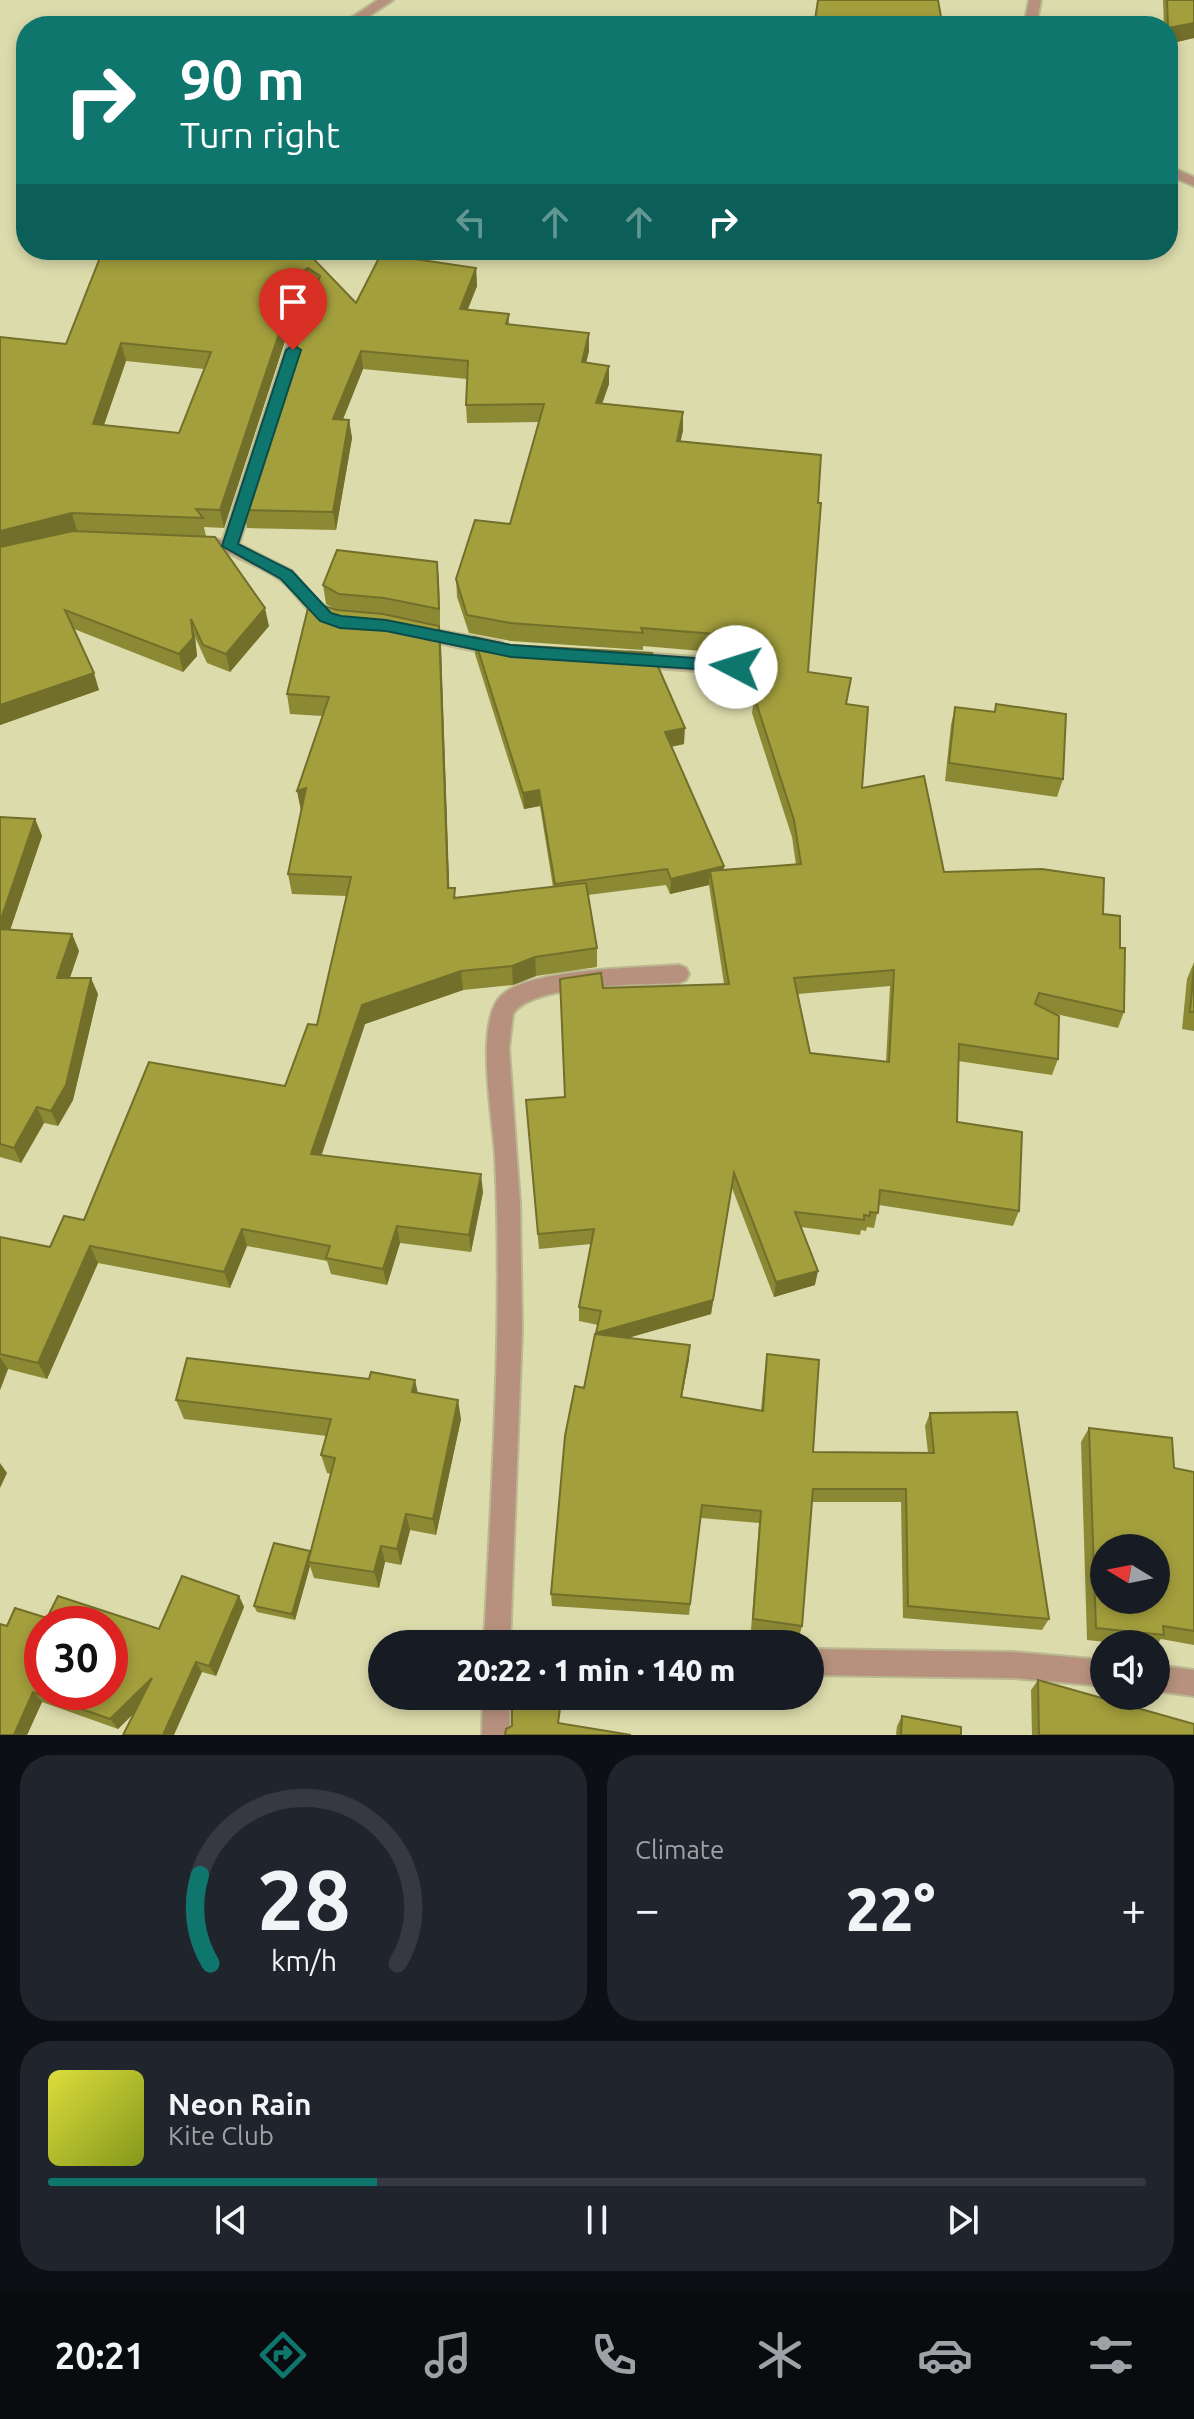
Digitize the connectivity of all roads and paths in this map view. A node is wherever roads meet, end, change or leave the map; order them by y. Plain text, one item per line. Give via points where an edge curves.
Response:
1 (387, 0) edge
2 (361, 16) edge
3 (312, 293) edge
4 (168, 543) edge
5 (230, 546) junction
6 (355, 623) edge
7 (400, 629) edge
8 (526, 652) edge
9 (603, 657) edge
10 (736, 667) dead end
11 (679, 974) dead end
12 (498, 1630) edge
13 (824, 1662) edge
14 (1090, 1672) edge
15 (1170, 1680) edge
16 (1194, 1683) edge
17 (496, 1710) edge
18 (496, 1735) edge

1 - 2 street
3 - 5 street
4 - 5 street
5 - 6 street via 286,575 325,617
7 - 8 street
9 - 10 street
11 - 12 street via 521,993 502,1014 498,1050 510,1210
13 - 14 street
15 - 16 street
17 - 18 street

